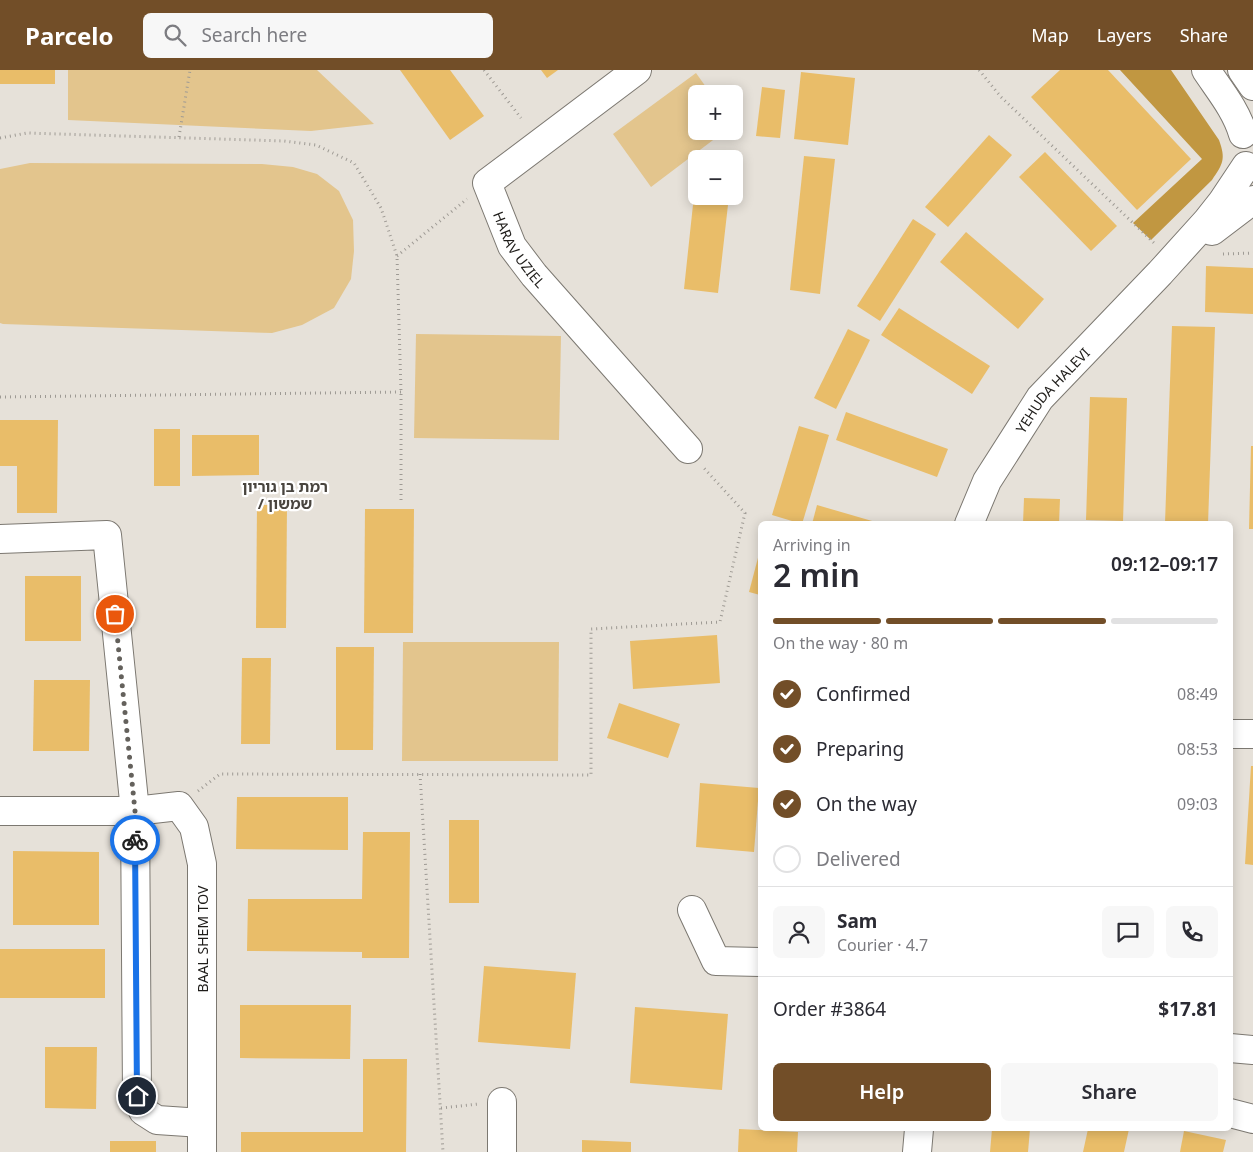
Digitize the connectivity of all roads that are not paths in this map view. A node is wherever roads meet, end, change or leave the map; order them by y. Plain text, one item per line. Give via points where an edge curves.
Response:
1 (637, 70) edge
2 (1206, 70) edge
3 (1242, 70) edge
4 (1253, 86) edge
5 (1248, 126) edge
6 (1250, 171) edge
7 (1253, 200) edge
8 (1159, 260) junction
9 (688, 449) road end
10 (970, 521) edge
11 (0, 539) edge
12 (1233, 734) edge
13 (1253, 734) edge
14 (0, 811) edge
15 (135, 811) junction
16 (692, 910) dead end
17 (758, 962) edge
18 (1233, 1048) edge
19 (1253, 1050) edge
20 (502, 1102) road end
21 (1233, 1114) edge
22 (1253, 1119) edge
23 (202, 1123) junction
24 (919, 1131) edge
25 (202, 1152) edge
26 (502, 1152) edge
27 (918, 1152) edge

1 - 9 street, HARAV UZIEL via 487,183 512,246
2 - 5 street via 1240,123
3 - 4 street
5 - 6 street via 1242,156
6 - 8 street, YEHUDA HALEVI via 1207,221
7 - 8 street, YEHUDA HALEVI via 1191,247
8 - 10 street, YEHUDA HALEVI via 1040,398 987,481
11 - 15 street via 107,535
12 - 13 street
14 - 15 street
15 - 23 street via 137,1096 143,1111 157,1120
15 - 23 street, BAAL SHEM TOV via 179,806 194,827 202,864
16 - 17 street via 716,961
18 - 19 street
20 - 26 street
21 - 22 street
23 - 25 street, BAAL SHEM TOV
24 - 27 street

